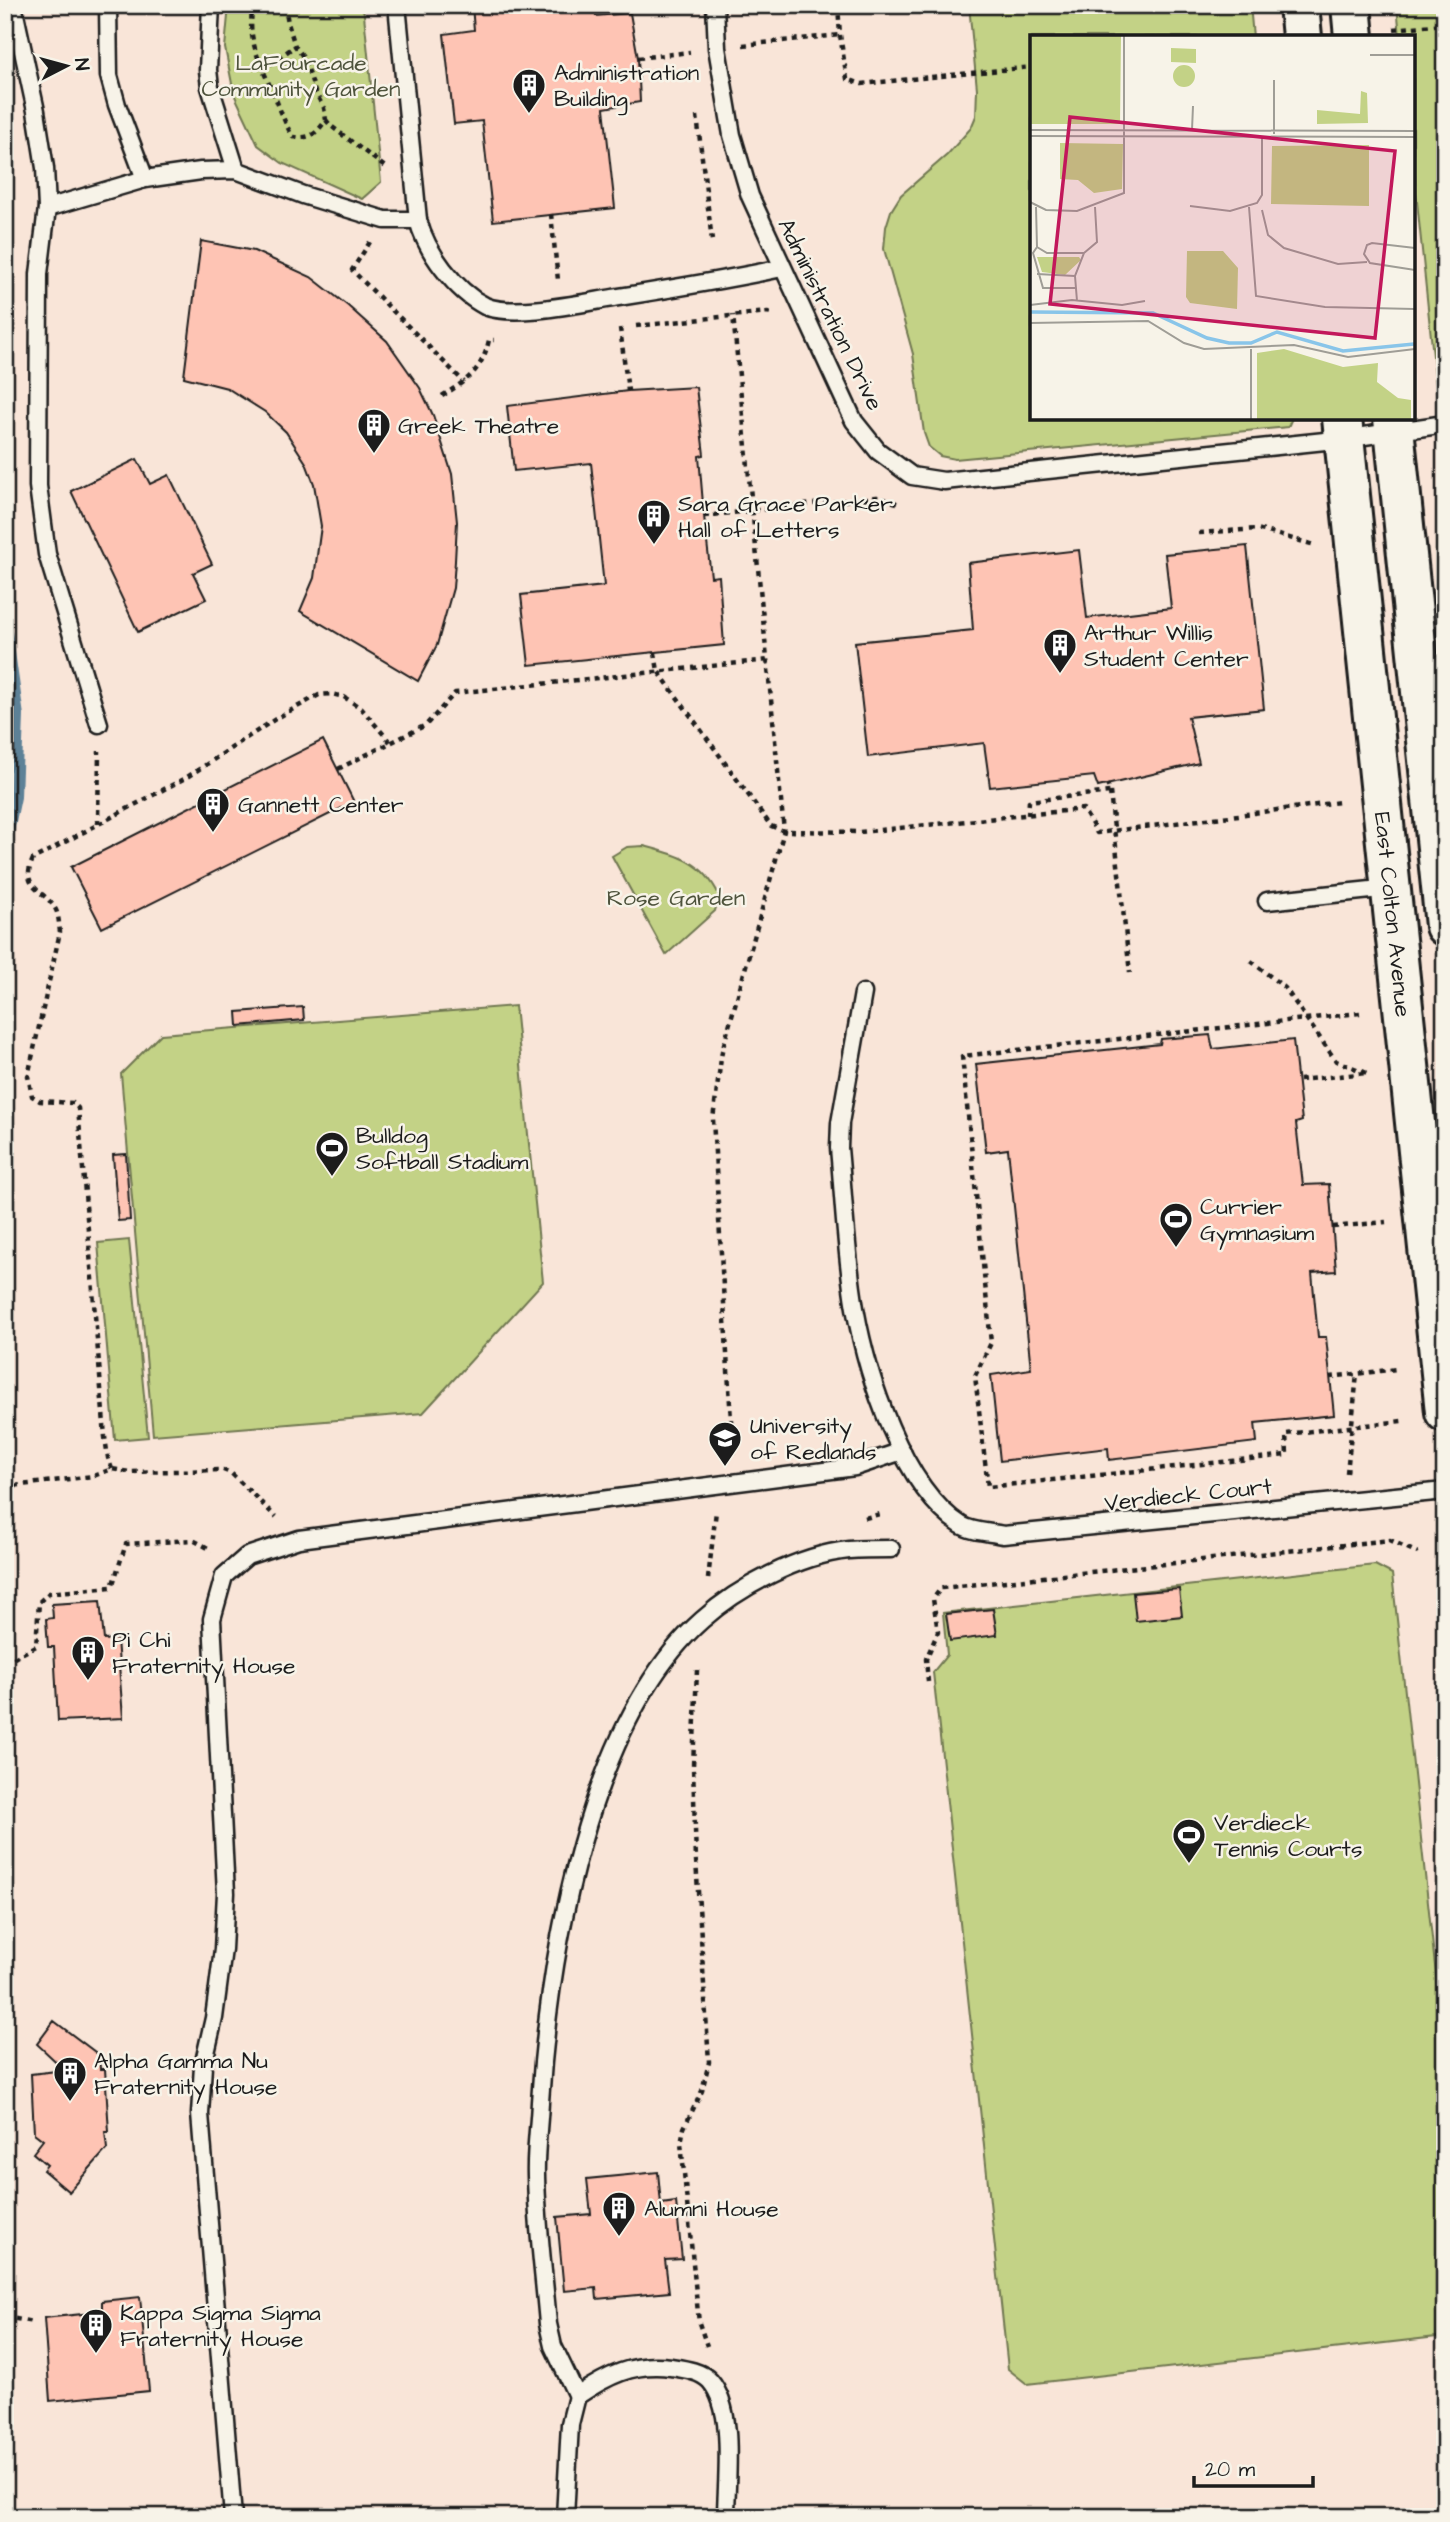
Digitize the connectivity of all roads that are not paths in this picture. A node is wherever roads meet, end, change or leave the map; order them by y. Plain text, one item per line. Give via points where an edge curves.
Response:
1 (13, 5) edge
2 (108, 5) edge
3 (211, 5) edge
4 (397, 5) edge
5 (715, 5) edge
6 (1298, 5) edge
7 (1351, 5) edge
8 (1302, 35) edge
9 (1354, 35) edge
10 (236, 170) junction
11 (145, 180) junction
12 (47, 208) junction
13 (418, 220) junction
14 (782, 268) junction
15 (1393, 424) edge
16 (1445, 424) edge
17 (1343, 428) edge
18 (99, 724) road end
19 (1390, 888) junction
20 (1267, 901) dead end
21 (1445, 926) edge
22 (863, 993) dead end
23 (1445, 1412) edge
24 (902, 1451) junction
25 (1445, 1491) edge
26 (891, 1549) dead end
27 (577, 2396) junction
28 (233, 2517) edge
29 (565, 2517) edge
30 (726, 2517) edge

1 - 12 lane via 36,111
2 - 11 lane via 109,76
3 - 10 lane via 210,87
4 - 13 lane
5 - 14 lane, Administration Drive via 717,48 732,135 750,196
6 - 8 street
7 - 9 street
10 - 11 lane
10 - 13 lane via 384,220
11 - 12 lane
12 - 18 lane via 38,274 38,486 47,554
13 - 14 lane via 436,260 465,292 486,306 509,311 723,281
14 - 17 lane, Administration Drive via 854,421 878,451 912,476 944,481
15 - 16 lane, Administration Drive
15 - 17 lane, Administration Drive
15 - 21 street
17 - 19 street, East Colton Avenue
19 - 20 lane
19 - 23 street, East Colton Avenue
22 - 24 lane, Verdieck Court via 839,1148 855,1306 864,1348
24 - 25 lane, Verdieck Court via 941,1509 964,1527 1003,1535
24 - 28 lane via 855,1467 299,1539 247,1556 224,1576 212,1619 226,1893 223,1949 203,2066 200,2113
26 - 27 lane via 816,1556 775,1572 702,1619 642,1696 615,1749 590,1819 553,1969 536,2162 548,2324 553,2346
27 - 29 lane via 570,2424
27 - 30 lane via 604,2378 632,2368 681,2369 709,2380 721,2399 727,2422

